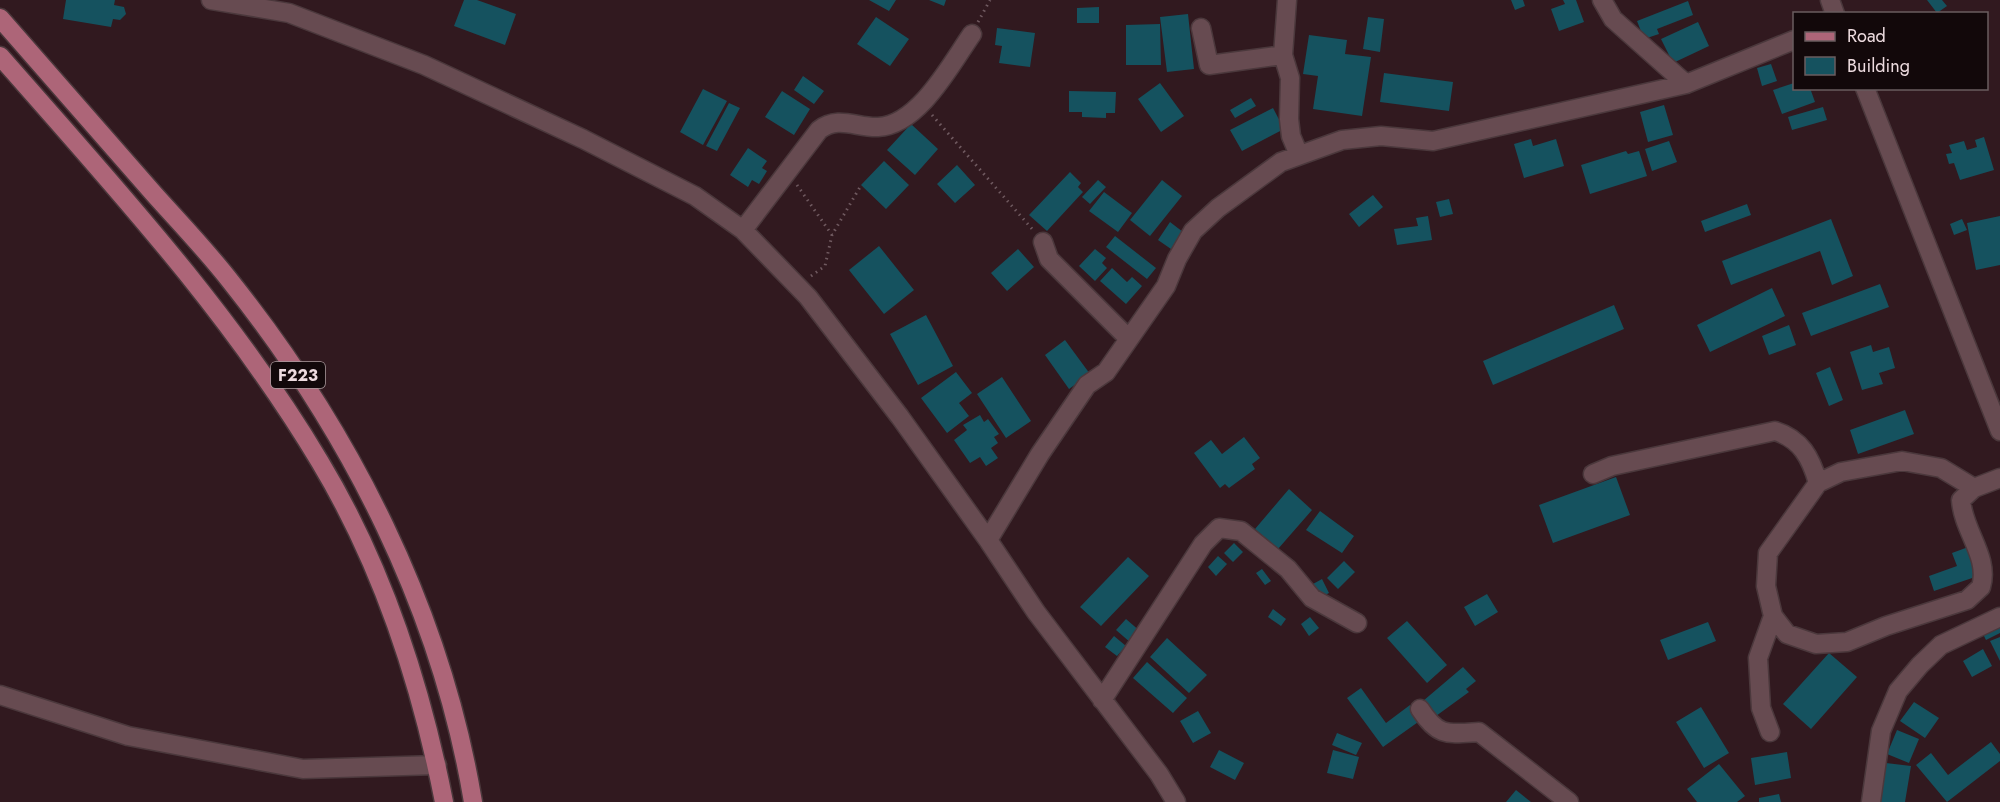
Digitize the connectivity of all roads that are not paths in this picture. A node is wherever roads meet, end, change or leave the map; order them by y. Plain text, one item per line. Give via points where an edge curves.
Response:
1 (211, 0) edge
2 (1287, 0) edge
3 (1602, 0) edge
4 (0, 18) edge
5 (1201, 28) dead end
6 (972, 34) road end
7 (1793, 40) edge
8 (1283, 55) junction
9 (0, 56) edge
10 (1686, 84) junction
11 (1866, 90) edge
12 (1299, 155) junction
13 (743, 230) junction
14 (1043, 242) road end
15 (1129, 339) junction
16 (2000, 431) edge
17 (1593, 474) dead end
18 (2000, 478) edge
19 (1818, 483) junction
20 (1974, 488) junction
21 (988, 540) junction
22 (1773, 616) junction
23 (2000, 617) edge
24 (1357, 623) dead end
25 (0, 695) edge
26 (1102, 700) junction
27 (1420, 709) dead end
28 (1770, 732) dead end
29 (437, 765) junction
30 (444, 802) edge
31 (473, 802) edge
32 (1176, 802) edge
33 (1569, 802) edge
34 (1871, 802) edge

1 - 13 street via 289,13 423,65 584,139 695,196
2 - 8 street
3 - 10 street via 1613,19
4 - 31 main road, F223 via 231,281 342,444 381,515 425,620
5 - 8 street via 1209,65
6 - 13 street via 921,103 902,119 887,126 836,122 824,126
7 - 10 street
8 - 12 street via 1290,78 1290,128
9 - 29 main road, F223 via 139,215 224,320 321,464 393,616
10 - 12 street via 1456,137 1433,141 1365,137 1342,140
11 - 16 street
12 - 15 street via 1281,162 1193,231 1166,286
13 - 21 street via 797,286 900,417
14 - 15 street via 1049,259
15 - 21 street via 1106,372 1088,385
17 - 19 street via 1612,466 1775,431 1791,436 1805,451
18 - 20 street
19 - 20 street via 1841,472 1902,461 1941,468
19 - 22 street via 1768,553 1766,586
20 - 22 street via 1961,500 1962,515 1984,565 1984,578 1981,587 1966,600 1847,642 1826,644 1787,634
21 - 26 street
22 - 28 street via 1758,658 1761,708
23 - 34 street via 1941,645 1898,691 1881,731
24 - 26 street via 1312,598 1288,569 1241,531 1219,528 1203,544
25 - 29 street via 128,736 303,769
26 - 32 street
27 - 33 street via 1432,728 1448,734 1479,732
29 - 30 main road, F223

